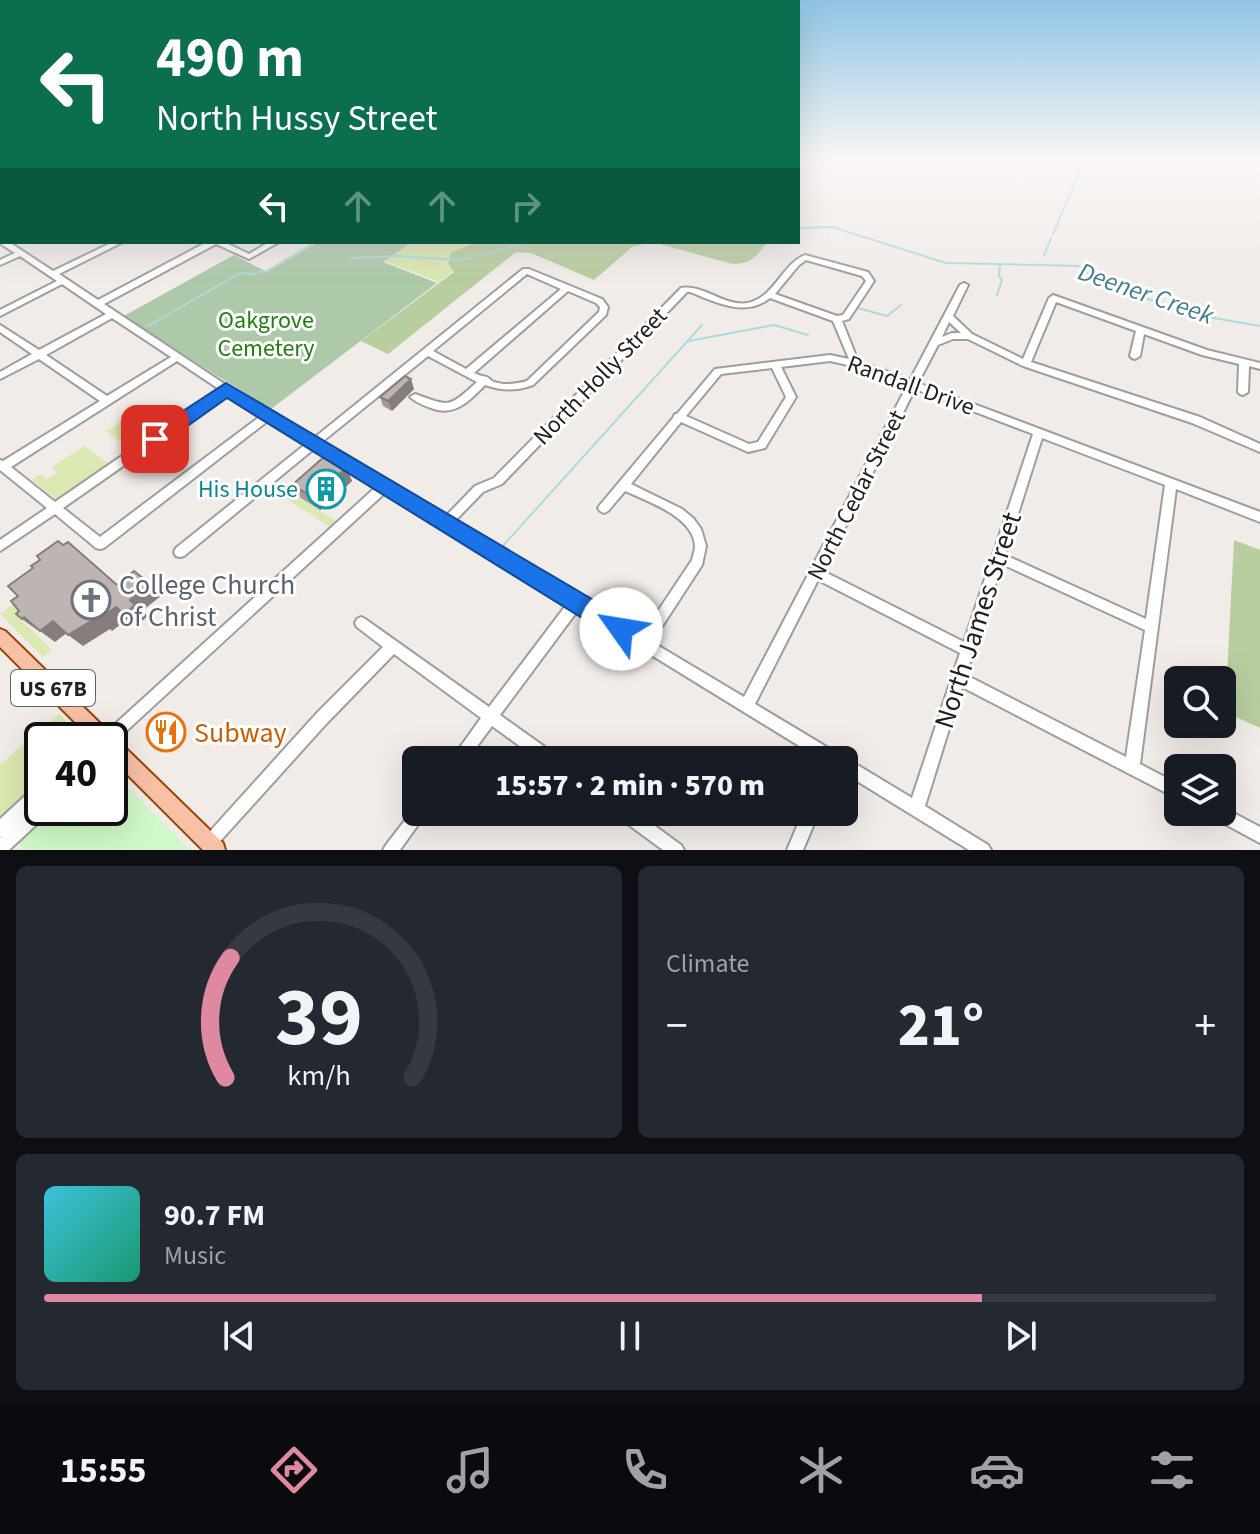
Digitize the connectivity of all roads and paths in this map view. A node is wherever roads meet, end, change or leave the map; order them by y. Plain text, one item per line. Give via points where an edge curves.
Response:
1 (7, 244) edge
2 (115, 244) edge
3 (212, 244) edge
4 (220, 244) edge
5 (272, 244) edge
6 (21, 253) junction
7 (0, 263) edge
8 (53, 274) junction
9 (63, 281) junction
10 (964, 285) dead end
11 (567, 288) junction
12 (771, 296) junction
13 (98, 304) junction
14 (0, 313) edge
15 (112, 314) junction
16 (948, 316) junction
17 (837, 319) junction
18 (0, 328) edge
19 (1141, 329) junction
20 (969, 336) junction
21 (934, 343) junction
22 (428, 352) junction
23 (39, 354) junction
24 (1135, 356) dead end
25 (177, 357) junction
26 (854, 361) junction
27 (1244, 363) junction
28 (775, 364) junction
29 (1026, 364) junction
30 (1260, 366) edge
31 (469, 372) junction
32 (0, 376) edge
33 (485, 380) junction
34 (913, 384) junction
35 (226, 389) junction
36 (1243, 392) dead end
37 (415, 397) dead end
38 (107, 401) junction
39 (269, 415) junction
40 (678, 417) junction
41 (1039, 432) junction
42 (315, 443) junction
43 (1260, 448) edge
44 (2, 465) edge
45 (1171, 483) junction
46 (386, 485) junction
47 (623, 485) junction
48 (55, 508) junction
49 (604, 508) dead end
50 (1260, 517) edge
51 (447, 522) junction
52 (0, 546) edge
53 (180, 552) dead end
54 (998, 557) junction
55 (815, 573) junction
56 (576, 602) junction
57 (361, 623) dead end
58 (1151, 627) junction
59 (0, 636) edge
60 (644, 643) junction
61 (393, 646) junction
62 (967, 650) junction
63 (958, 678) junction
64 (747, 706) junction
65 (491, 717) junction
66 (88, 722) edge
67 (128, 724) edge
68 (469, 746) edge
69 (531, 746) edge
70 (812, 746) edge
71 (128, 762) edge
72 (1132, 768) junction
73 (858, 774) edge
74 (1164, 785) edge
75 (24, 807) edge
76 (916, 809) junction
77 (1236, 822) edge
78 (24, 826) edge
79 (409, 826) edge
80 (643, 826) edge
81 (805, 826) edge
82 (0, 829) edge
83 (1260, 835) edge
84 (212, 847) edge
85 (0, 848) edge
86 (391, 850) edge
87 (676, 850) edge
88 (795, 850) edge
89 (983, 850) edge

1 - 6 street
2 - 8 street
3 - 13 street
4 - 5 street via 249,257
6 - 7 street
6 - 8 street
8 - 9 street
9 - 13 street
9 - 14 street
10 - 16 street, North Cedar Street
11 - 22 street via 526,271
11 - 31 street
11 - 33 street via 599,301 603,313 530,383 508,389
12 - 17 street
12 - 17 street via 805,257 869,277 846,317
12 - 51 street, North Holly Street via 745,306 684,290 498,481 479,489
13 - 15 street
15 - 23 street
15 - 25 street
16 - 20 street
16 - 21 street, North Cedar Street
17 - 26 street
18 - 23 street
19 - 24 street
19 - 27 street
19 - 29 street via 1053,298
20 - 21 street
20 - 29 street
21 - 34 street, North Cedar Street
22 - 31 street
22 - 42 street
23 - 32 street
23 - 38 street
25 - 35 street
25 - 38 street
26 - 28 street, Randall Drive
26 - 34 street, Randall Drive
27 - 30 street
27 - 36 street
28 - 40 street, Randall Drive via 718,371
28 - 40 street via 791,397 756,448
29 - 43 street via 1196,420
31 - 33 street
33 - 37 street via 451,409 439,410
34 - 41 street, Randall Drive
34 - 55 street, North Cedar Street
35 - 39 street
35 - 48 street
38 - 44 street
39 - 42 street
39 - 48 street via 100,544
40 - 47 street, Randall Drive
41 - 45 street, Randall Drive
41 - 54 street, North James Street
42 - 46 street
42 - 53 street
44 - 48 street
45 - 50 street, Randall Drive
45 - 58 street
46 - 51 street
46 - 67 street
47 - 49 street, Randall Drive
47 - 60 street via 681,514 701,535 698,561
48 - 52 street
51 - 56 street
54 - 58 street
54 - 62 street, North James Street
55 - 62 street
55 - 64 street, North Cedar Street
56 - 60 street
56 - 65 street
57 - 61 street
58 - 72 street
59 - 66 main road, US 67B
60 - 64 street
61 - 65 street
61 - 84 street via 321,719
62 - 63 street, North James Street
63 - 72 street
63 - 76 street, North James Street
64 - 70 street
65 - 68 street
65 - 69 street
71 - 84 main road, US 67B
72 - 74 street
73 - 76 street
75 - 82 street
76 - 89 street
77 - 83 street
78 - 85 street
79 - 86 street
80 - 87 street
81 - 88 street

